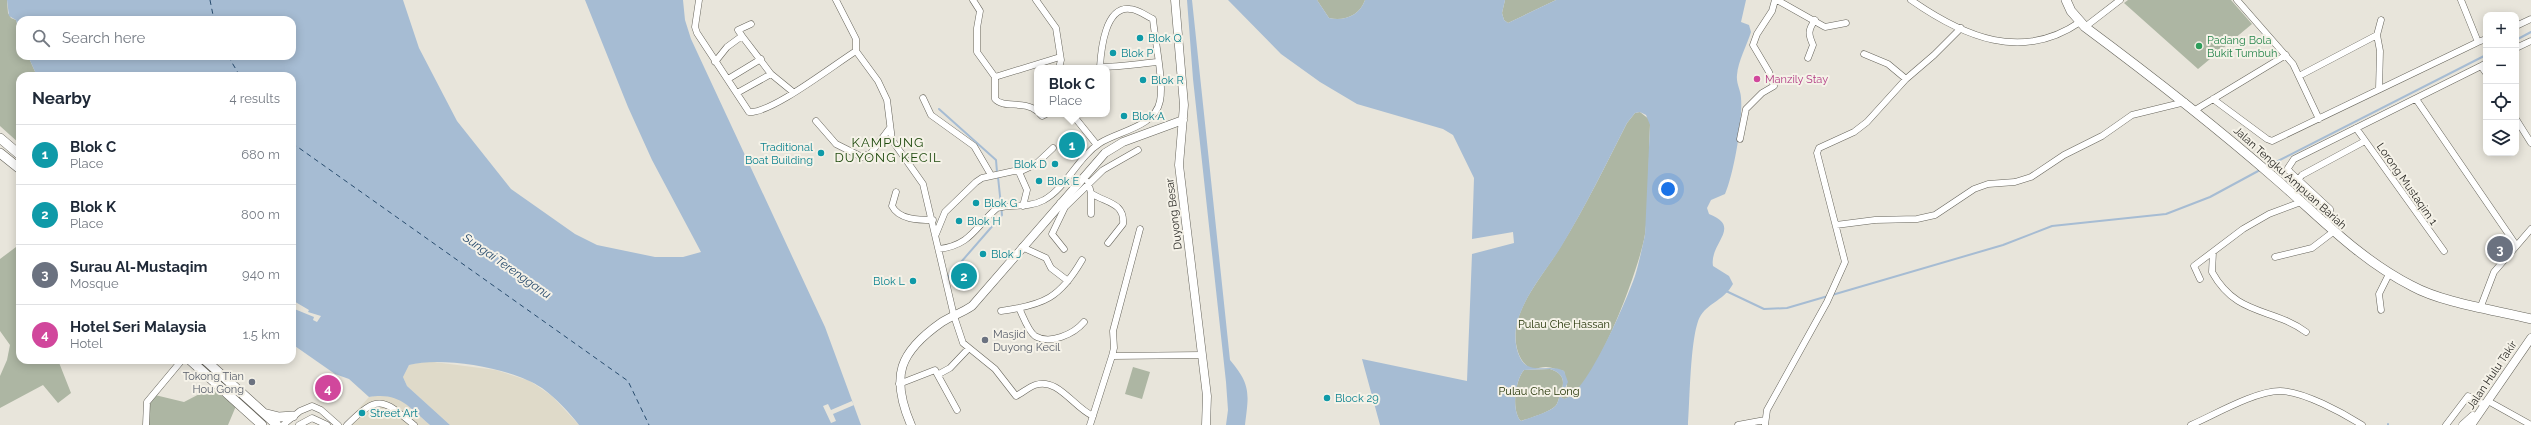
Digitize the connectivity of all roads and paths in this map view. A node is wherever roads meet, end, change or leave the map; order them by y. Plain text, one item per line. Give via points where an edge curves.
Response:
1 (699, 0) edge
2 (836, 0) edge
3 (973, 0) edge
4 (1036, 0) edge
5 (1175, 0) edge
6 (1776, 0) edge
7 (1910, 0) edge
8 (2066, 0) edge
9 (2120, 0) edge
10 (2237, 0) edge
11 (2461, 0) edge
12 (2531, 19) edge
13 (1815, 20) junction
14 (2381, 20) dead end
15 (1846, 23) dead end
16 (751, 24) dead end
17 (2083, 24) junction
18 (2519, 25) edge
19 (1961, 28) junction
20 (2377, 35) junction
21 (742, 36) junction
22 (2483, 40) edge
23 (2531, 41) edge
24 (2478, 42) junction
25 (2519, 47) edge
26 (856, 51) junction
27 (1864, 54) dead end
28 (2286, 55) junction
29 (1060, 57) junction
30 (1808, 58) dead end
31 (761, 59) junction
32 (715, 62) junction
33 (1158, 62) junction
34 (2483, 64) edge
35 (1060, 65) edge
36 (1100, 65) edge
37 (1110, 67) edge
38 (771, 74) junction
39 (2299, 76) junction
40 (995, 77) junction
41 (728, 79) junction
42 (1906, 79) junction
43 (2379, 89) junction
44 (793, 92) junction
45 (737, 93) junction
46 (923, 98) dead end
47 (2416, 98) junction
48 (2213, 99) junction
49 (2185, 102) junction
50 (1034, 109) edge
51 (2195, 110) junction
52 (1074, 117) edge
53 (2319, 119) junction
54 (1183, 120) junction
55 (816, 121) dead end
56 (2519, 125) edge
57 (1135, 127) junction
58 (2356, 128) junction
59 (889, 129) junction
60 (1138, 136) junction
61 (0, 138) edge
62 (1740, 139) dead end
63 (2365, 141) junction
64 (2531, 143) edge
65 (1097, 145) junction
66 (1053, 148) dead end
67 (1138, 150) dead end
68 (16, 151) edge
69 (0, 153) edge
70 (16, 166) edge
71 (1019, 172) junction
72 (992, 175) junction
73 (1086, 175) junction
74 (2298, 180) junction
75 (1089, 183) junction
76 (896, 192) dead end
77 (1091, 193) junction
78 (2301, 202) junction
79 (1063, 205) junction
80 (1022, 206) junction
81 (1091, 214) dead end
82 (933, 220) junction
83 (2325, 224) junction
84 (1836, 225) junction
85 (1140, 229) dead end
86 (2531, 229) edge
87 (2333, 232) junction
88 (936, 234) junction
89 (1108, 243) dead end
90 (2516, 245) junction
91 (1022, 247) junction
92 (939, 249) junction
93 (1064, 249) dead end
94 (2444, 251) dead end
95 (2213, 252) junction
96 (2275, 257) dead end
97 (1082, 260) dead end
98 (2389, 274) junction
99 (2200, 278) dead end
100 (1068, 281) junction
101 (2481, 306) junction
102 (1019, 308) junction
103 (2381, 310) dead end
104 (1001, 311) dead end
105 (954, 316) junction
106 (2531, 319) edge
107 (1084, 322) dead end
108 (2306, 332) dead end
109 (2531, 338) edge
110 (969, 348) junction
111 (1202, 355) junction
112 (1112, 356) junction
113 (179, 364) edge
114 (194, 364) edge
115 (209, 364) edge
116 (939, 374) junction
117 (899, 384) junction
118 (2487, 403) junction
119 (958, 410) dead end
120 (2479, 412) junction
121 (264, 413) junction
122 (293, 416) junction
123 (1093, 416) junction
124 (1765, 423) edge
125 (261, 424) edge
126 (146, 425) edge
127 (278, 425) edge
128 (283, 425) edge
129 (300, 425) edge
130 (327, 425) edge
131 (338, 425) edge
132 (347, 425) edge
133 (414, 425) edge
134 (911, 425) edge
135 (1090, 425) edge
136 (1206, 425) edge
137 (1738, 425) edge
138 (2191, 425) edge
139 (2362, 425) edge
140 (2446, 425) edge
141 (2463, 425) edge
142 (2471, 425) edge
143 (2531, 425) edge

1 - 32 street via 695,27
2 - 26 street via 856,38
3 - 40 street via 980,12 977,52
4 - 29 street via 1056,28
5 - 54 street, Duyong Besar via 1183,86
6 - 13 street
6 - 62 street via 1753,45 1774,86 1762,93 1746,109
7 - 19 street
8 - 17 main road, Jalan Tengku Ampuan Bariah
9 - 17 street
10 - 28 street
11 - 24 street
12 - 18 street
13 - 15 street via 1827,27
13 - 30 street via 1809,28 1813,48
14 - 20 street
16 - 21 street via 738,30
17 - 19 street via 2063,34 2034,43 2015,44 1991,40
17 - 49 main road, Jalan Tengku Ampuan Bariah
19 - 42 street
20 - 39 street
20 - 43 street via 2380,51
21 - 31 street
21 - 32 street via 727,47
22 - 24 street
23 - 25 street
24 - 43 street
26 - 44 street
26 - 59 street via 885,94 889,108
27 - 42 street via 1888,64
28 - 39 street
28 - 48 street
29 - 35 street
29 - 40 street
31 - 38 street
31 - 41 street
32 - 41 street
33 - 36 street via 1153,19 1134,9 1123,9 1106,30
33 - 37 street via 1129,64 1124,68
33 - 57 street via 1160,102 1153,115
34 - 47 street
38 - 44 street
38 - 45 street
39 - 53 street
40 - 50 street via 994,96 997,102 1027,105
41 - 45 street
42 - 84 street via 1867,122 1854,132 1818,148 1817,153
43 - 53 street
44 - 45 street via 752,113 746,110
46 - 72 street via 931,116 974,146
47 - 58 street
47 - 90 street
48 - 51 street
48 - 53 street via 2272,141
49 - 51 main road, Jalan Tengku Ampuan Bariah
49 - 84 street via 2132,115 2102,136 2064,155 2031,177 2015,182 1988,184 1974,189 1935,215 1917,219 1875,220
51 - 78 main road, Jalan Tengku Ampuan Bariah
52 - 65 street
54 - 60 street
54 - 111 street, Duyong Besar via 1179,165
55 - 59 street via 836,144 862,157 871,153
56 - 64 street
57 - 60 street
57 - 65 street
58 - 63 street, Lorong Mustaqim 1
58 - 74 street via 2294,159 2288,168
59 - 82 street via 892,140 922,180
60 - 73 street via 1113,147
61 - 68 main road
63 - 74 street via 2302,175
63 - 94 street, Lorong Mustaqim 1
65 - 80 street via 1046,199
66 - 71 street via 1036,164
67 - 75 street via 1104,170
69 - 70 main road
71 - 72 street
71 - 80 street via 1027,190
72 - 88 street via 976,182 950,206
73 - 75 street
73 - 79 street
74 - 83 street via 2330,209 2331,218
75 - 77 street
75 - 79 street
76 - 82 street via 892,206 898,212 912,219
77 - 81 street
77 - 89 street via 1116,204 1122,212 1123,224
78 - 83 main road, Jalan Tengku Ampuan Bariah
78 - 95 street via 2248,226
79 - 91 street
79 - 93 street via 1052,234
80 - 92 street via 1001,208 966,241 950,248
82 - 88 street
83 - 87 main road, Jalan Tengku Ampuan Bariah
84 - 124 street via 1845,257 1844,270 1767,410
85 - 112 street via 1113,331
86 - 90 street
87 - 96 street via 2312,248
87 - 98 main road, Jalan Tengku Ampuan Bariah
88 - 92 street
90 - 101 street via 2494,272
91 - 100 street via 1046,258 1051,268
91 - 105 street via 972,306
92 - 105 street
95 - 99 street via 2194,266
95 - 108 street via 2212,272 2232,297 2245,306 2296,325
97 - 100 street
98 - 101 main road, Jalan Tengku Ampuan Bariah via 2426,293
98 - 103 street via 2379,294
100 - 102 street via 1052,297
101 - 106 main road, Jalan Tengku Ampuan Bariah
102 - 104 street
102 - 107 street via 1037,337 1068,335 1078,330
105 - 110 street via 963,343
105 - 117 street via 942,322 910,350 901,365
109 - 118 street, Jalan Hulu Takir
110 - 116 street via 950,368
110 - 123 street via 995,369 1016,396 1035,385 1056,386 1078,407
111 - 112 street
111 - 136 street, Duyong Besar via 1207,396
112 - 123 street
113 - 126 street via 147,402
114 - 125 main road
115 - 121 main road
116 - 117 street via 932,369
116 - 119 street via 944,390
117 - 134 street
118 - 120 street, Jalan Hulu Takir
118 - 140 street via 2468,396
118 - 143 street
120 - 141 street
120 - 142 street, Jalan Hulu Takir
121 - 122 main road via 279,417
121 - 127 main road
122 - 128 street
122 - 131 street via 312,406 321,410
123 - 135 street
124 - 137 street
129 - 130 street via 312,418
132 - 133 street via 373,404 379,403 389,405
138 - 139 street via 2251,398 2279,391 2323,405

